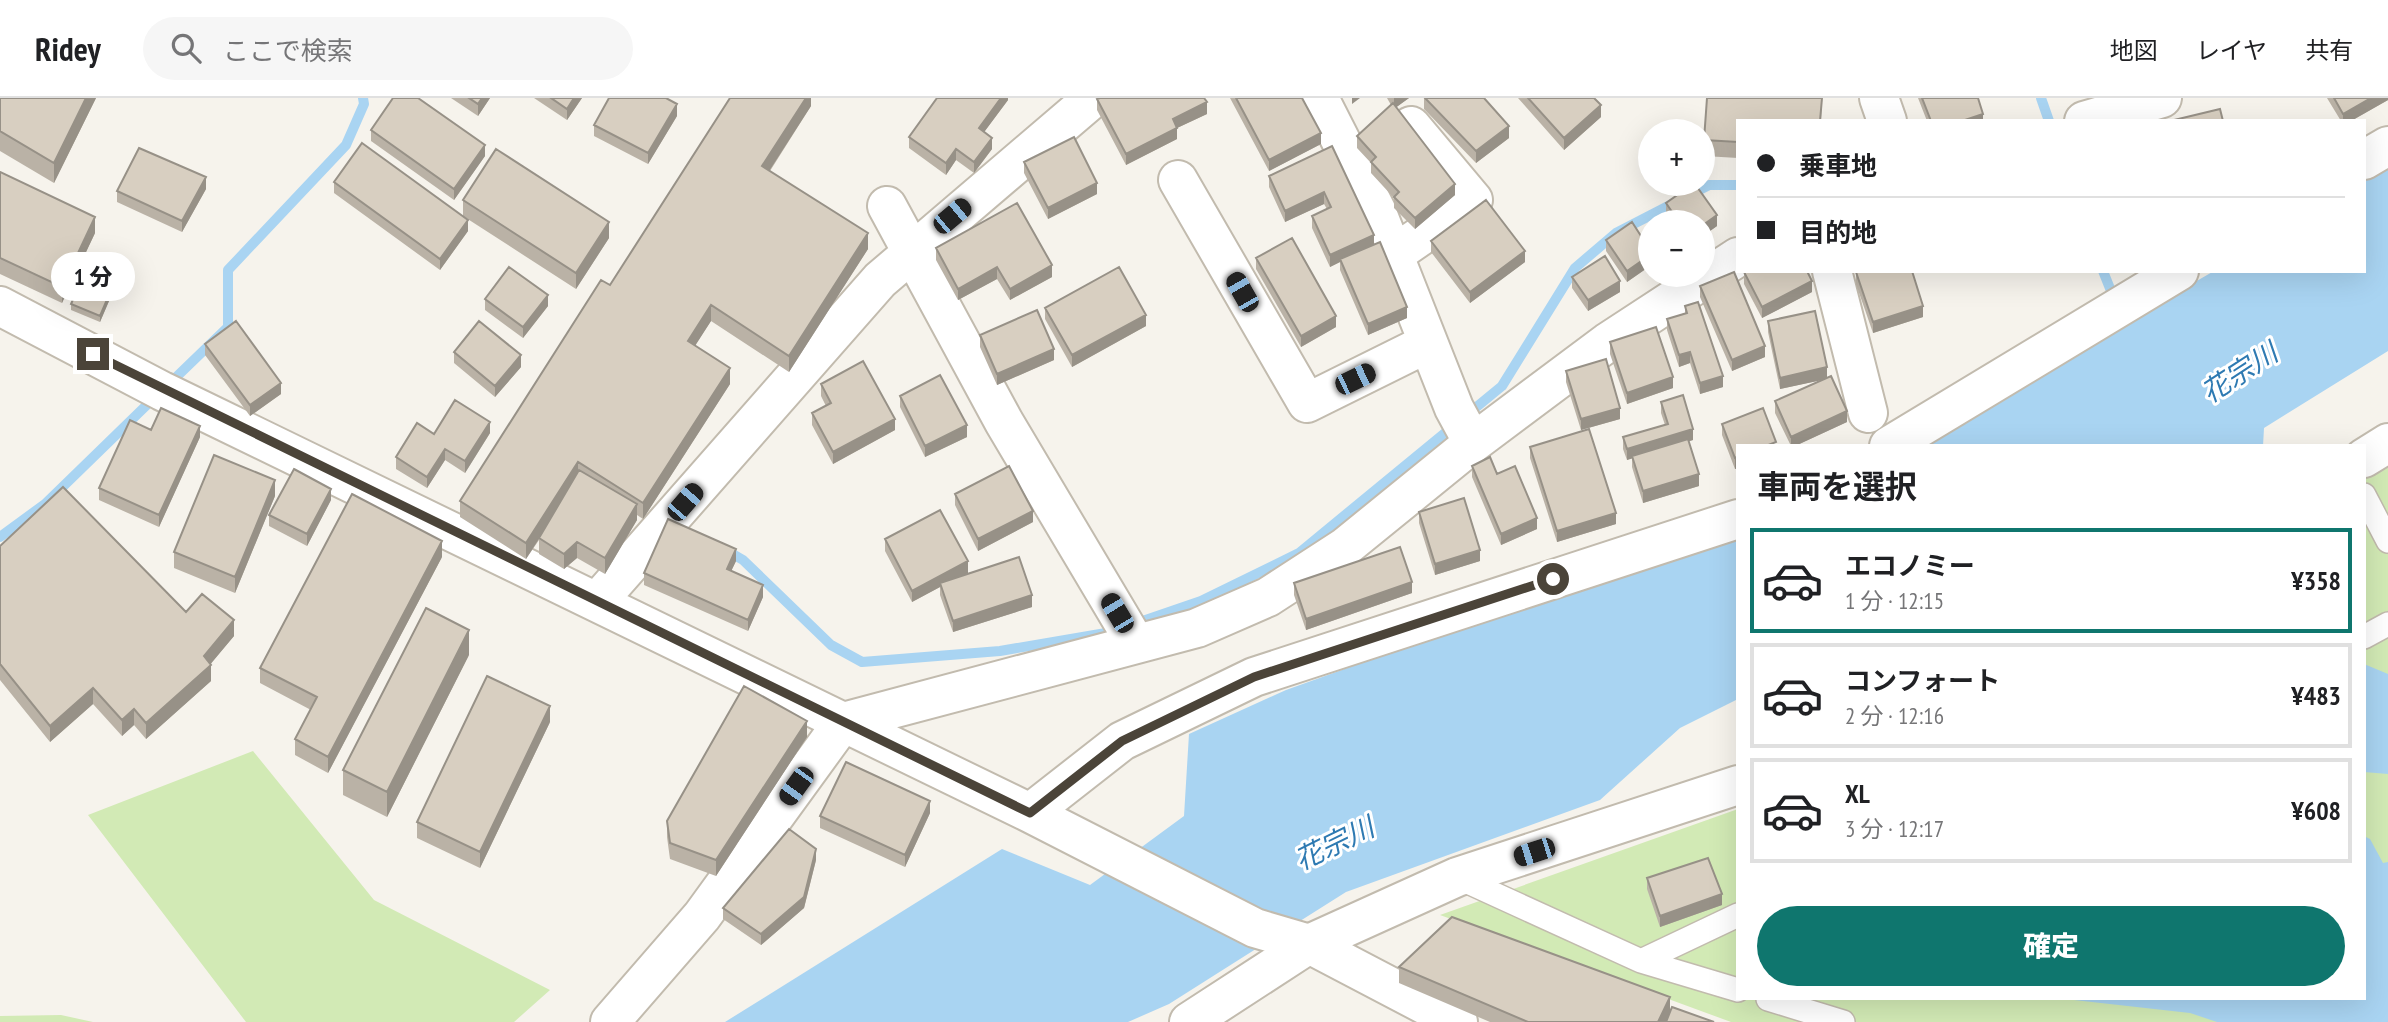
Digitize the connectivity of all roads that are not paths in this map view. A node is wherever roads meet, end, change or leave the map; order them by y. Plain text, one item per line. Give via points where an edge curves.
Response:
1 (1319, 98) edge
2 (1878, 98) edge
3 (2162, 98) edge
4 (1071, 104) edge
5 (1885, 119) edge
6 (2091, 119) edge
7 (1411, 126) edge
8 (2388, 146) edge
9 (2366, 159) edge
10 (1178, 180) dead end
11 (887, 206) dead end
12 (912, 251) junction
13 (1393, 255) junction
14 (1736, 258) edge
15 (1833, 273) edge
16 (2176, 273) edge
17 (0, 306) edge
18 (1428, 343) junction
19 (1868, 413) dead end
20 (1473, 443) junction
21 (2388, 443) edge
22 (1892, 444) edge
23 (2366, 457) edge
24 (2366, 499) edge
25 (1736, 520) edge
26 (2388, 541) edge
27 (597, 602) junction
28 (2388, 624) edge
29 (1126, 629) junction
30 (2366, 636) edge
31 (844, 722) junction
32 (1736, 786) edge
33 (1030, 813) junction
34 (1457, 877) junction
35 (1736, 916) edge
36 (1309, 943) junction
37 (1641, 961) junction
38 (1736, 989) edge
39 (1771, 1000) edge
40 (610, 1022) edge
41 (1189, 1022) edge
42 (1458, 1022) edge
43 (1843, 1022) edge

1 - 13 street via 1376,210
2 - 5 street
3 - 6 street
4 - 12 street
7 - 13 street via 1473,200
8 - 9 street
10 - 18 street via 1307,403
11 - 12 street
12 - 27 street via 880,281
12 - 29 street via 1004,422
13 - 18 street
14 - 20 street via 1608,342
15 - 19 street
16 - 22 street
17 - 27 street via 162,391
18 - 20 street
20 - 29 street via 1345,547 1268,597 1197,628
21 - 23 street
24 - 26 lane
25 - 33 street via 1254,677 1122,741
27 - 31 street
28 - 30 lane
29 - 31 street
31 - 33 street
31 - 40 street via 702,916
32 - 34 street
33 - 36 street via 1255,928
34 - 36 street
34 - 37 lane
35 - 37 lane
36 - 41 street
36 - 42 street
37 - 38 lane
39 - 43 lane

